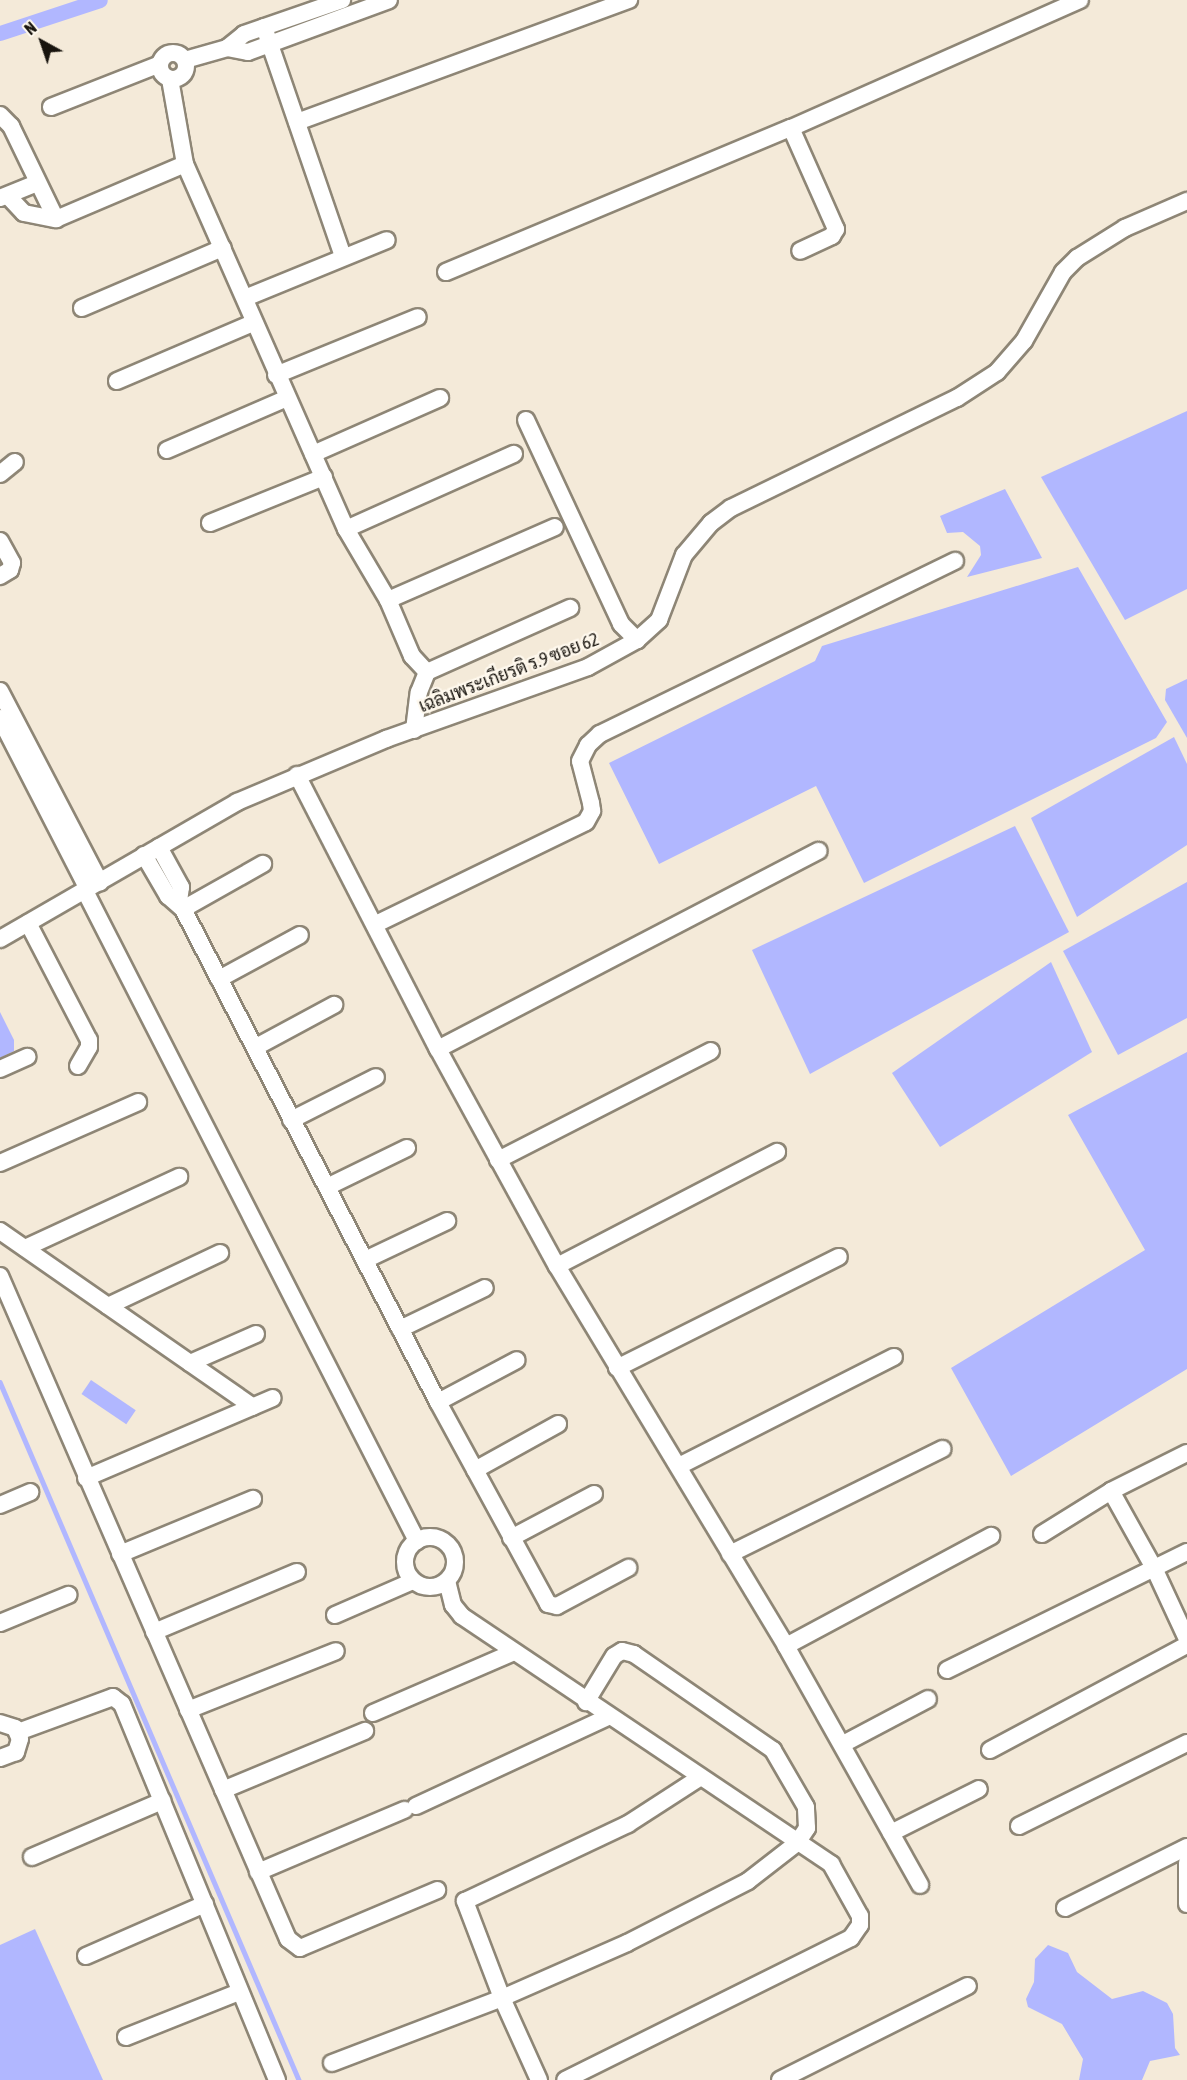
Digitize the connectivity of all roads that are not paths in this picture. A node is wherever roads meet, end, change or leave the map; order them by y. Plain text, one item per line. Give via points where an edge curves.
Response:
1 (342, 0) edge
2 (389, 0) edge
3 (629, 0) edge
4 (1080, 0) edge
5 (264, 27) junction
6 (270, 44) junction
7 (227, 48) junction
8 (185, 60) junction
9 (160, 64) junction
10 (170, 79) junction
11 (51, 107) dead end
12 (0, 115) edge
13 (297, 122) junction
14 (791, 128) junction
15 (185, 164) junction
16 (38, 183) junction
17 (4, 197) edge
18 (1187, 201) edge
19 (56, 219) junction
20 (387, 240) dead end
21 (223, 248) junction
22 (801, 251) dead end
23 (343, 257) junction
24 (446, 272) dead end
25 (245, 298) junction
26 (82, 308) dead end
27 (418, 317) dead end
28 (253, 323) junction
29 (276, 375) junction
30 (117, 381) dead end
31 (287, 398) junction
32 (440, 398) dead end
33 (526, 420) dead end
34 (167, 450) dead end
35 (313, 454) junction
36 (514, 454) dead end
37 (15, 462) dead end
38 (0, 474) edge
39 (324, 477) junction
40 (210, 523) dead end
41 (555, 527) dead end
42 (346, 529) junction
43 (0, 541) edge
44 (956, 561) dead end
45 (0, 576) edge
46 (388, 600) junction
47 (570, 609) dead end
48 (637, 640) junction
49 (427, 672) junction
50 (0, 691) edge
51 (0, 718) edge
52 (414, 730) junction
53 (297, 775) junction
54 (152, 851) junction
55 (819, 851) dead end
56 (263, 864) dead end
57 (91, 887) junction
58 (181, 906) junction
59 (28, 923) junction
60 (376, 924) junction
61 (300, 935) dead end
62 (0, 939) edge
63 (219, 979) junction
64 (334, 1005) dead end
65 (256, 1047) junction
66 (438, 1049) junction
67 (711, 1051) dead end
68 (27, 1057) dead end
69 (78, 1066) dead end
70 (0, 1069) edge
71 (376, 1077) dead end
72 (138, 1102) dead end
73 (291, 1120) junction
74 (407, 1148) dead end
75 (777, 1152) dead end
76 (498, 1160) junction
77 (0, 1163) edge
78 (179, 1177) dead end
79 (327, 1187) junction
80 (447, 1221) dead end
81 (0, 1231) edge
82 (25, 1248) junction
83 (220, 1253) dead end
84 (839, 1257) dead end
85 (365, 1260) junction
86 (557, 1266) junction
87 (0, 1276) edge
88 (485, 1288) dead end
89 (108, 1306) junction
90 (400, 1329) junction
91 (256, 1334) dead end
92 (894, 1357) dead end
93 (517, 1360) dead end
94 (190, 1363) junction
95 (617, 1368) junction
96 (273, 1398) dead end
97 (438, 1402) junction
98 (253, 1407) junction
99 (558, 1424) dead end
100 (942, 1449) dead end
101 (1187, 1453) edge
102 (679, 1466) junction
103 (475, 1470) junction
104 (86, 1478) junction
105 (1111, 1491) junction
106 (30, 1492) dead end
107 (594, 1494) dead end
108 (253, 1499) dead end
109 (0, 1505) edge
110 (1042, 1534) dead end
111 (991, 1536) dead end
112 (511, 1538) junction
113 (417, 1541) junction
114 (1187, 1552) edge
115 (120, 1554) junction
116 (730, 1554) junction
117 (628, 1568) dead end
118 (1154, 1568) junction
119 (297, 1572) dead end
120 (413, 1581) junction
121 (447, 1581) junction
122 (68, 1596) dead end
123 (335, 1615) dead end
124 (0, 1623) edge
125 (154, 1632) junction
126 (1187, 1639) edge
127 (1187, 1645) edge
128 (786, 1646) junction
129 (336, 1651) dead end
130 (514, 1652) junction
131 (947, 1670) dead end
132 (928, 1699) dead end
133 (586, 1702) junction
134 (188, 1710) junction
135 (373, 1713) dead end
136 (608, 1717) junction
137 (0, 1723) edge
138 (365, 1731) dead end
139 (18, 1732) junction
140 (1187, 1743) edge
141 (843, 1744) junction
142 (990, 1750) dead end
143 (0, 1758) edge
144 (699, 1778) junction
145 (979, 1789) dead end
146 (222, 1790) junction
147 (162, 1801) junction
148 (1019, 1827) dead end
149 (891, 1833) junction
150 (797, 1843) junction
151 (1187, 1847) edge
152 (32, 1857) dead end
153 (1187, 1863) edge
154 (258, 1872) junction
155 (920, 1885) dead end
156 (437, 1890) dead end
157 (205, 1904) junction
158 (1187, 1904) edge
159 (1065, 1908) dead end
160 (86, 1956) dead end
161 (968, 1986) dead end
162 (239, 1992) junction
163 (502, 1998) junction
164 (126, 2037) dead end
165 (332, 2063) dead end
166 (276, 2080) edge
167 (539, 2080) edge
168 (565, 2080) edge
169 (780, 2080) edge

1 - 5 street
2 - 6 street
3 - 13 street
4 - 14 street
5 - 6 street
5 - 7 street via 244,34
6 - 7 street via 248,52
6 - 13 street
7 - 8 street
8 - 9 street via 171,52
8 - 10 street via 183,74
9 - 10 street via 162,74
9 - 11 street
10 - 15 street
12 - 16 street via 11,126
13 - 23 street
14 - 22 street via 836,229 832,236
14 - 24 street
15 - 19 street
15 - 21 street
16 - 17 street
16 - 19 street
17 - 19 street via 24,213
18 - 48 street, เฉลิมพระเกียรติ ร.9 ซอย 62 via 1125,228 1077,258 1063,272 1024,341 997,372 957,398 731,508 711,523 684,555 659,620
20 - 23 street
21 - 25 street
21 - 26 street
23 - 25 street
25 - 28 street
27 - 29 street
28 - 29 street
28 - 30 street
29 - 31 street
31 - 34 street
31 - 35 street
32 - 35 street
33 - 48 street via 621,624
35 - 39 street
36 - 42 street
37 - 38 street
39 - 40 street
39 - 42 street
41 - 46 street
42 - 46 street
43 - 45 street via 12,563 10,570
44 - 60 street via 600,734 588,745 580,761 592,812 586,822
46 - 49 street via 412,656
47 - 49 street
48 - 52 street, เฉลิมพระเกียรติ ร.9 ซอย 62 via 588,667
49 - 52 street via 419,692
50 - 57 street
51 - 57 street
52 - 53 street, เฉลิมพระเกียรติ ร.9 ซอย 62
53 - 54 street, เฉลิมพระเกียรติ ร.9 ซอย 62 via 237,802
53 - 60 street
54 - 57 street, เฉลิมพระเกียรติ ร.9 ซอย 62
54 - 58 street via 181,887
55 - 66 street
56 - 58 street
57 - 59 street, เฉลิมพระเกียรติ ร.9 ซอย 62
57 - 113 street
58 - 63 street
59 - 62 street, เฉลิมพระเกียรติ ร.9 ซอย 62
59 - 69 street via 89,1040 87,1054
60 - 66 street
61 - 63 street
63 - 65 street
64 - 65 street
65 - 73 street
66 - 76 street
67 - 76 street
68 - 70 street
71 - 73 street
72 - 77 street
73 - 79 street
74 - 79 street
75 - 86 street
76 - 86 street
78 - 82 street
79 - 85 street
80 - 85 street
81 - 82 street
82 - 89 street
83 - 89 street
84 - 95 street
85 - 90 street
86 - 95 street
87 - 104 street
88 - 90 street
89 - 94 street
90 - 97 street
91 - 94 street
92 - 102 street
93 - 97 street
94 - 98 street
95 - 102 street
96 - 98 street
97 - 103 street
98 - 104 street
99 - 103 street
100 - 116 street
101 - 105 street
102 - 116 street
103 - 112 street
104 - 115 street
105 - 110 street
105 - 118 street
106 - 109 street
107 - 112 street
108 - 115 street
111 - 128 street
112 - 117 street via 552,1606
113 - 120 street via 405,1560
113 - 121 street via 440,1539 452,1551 454,1566
114 - 118 street
115 - 125 street
116 - 128 street
118 - 126 street
118 - 131 street
119 - 125 street
120 - 121 street via 426,1587
120 - 123 street
121 - 130 street via 453,1605 462,1616
122 - 124 street
125 - 134 street
127 - 142 street
128 - 141 street
129 - 134 street
130 - 133 street
130 - 135 street
132 - 141 street
133 - 136 street
133 - 150 street via 614,1656 622,1651 634,1654 773,1750 806,1807 807,1828
134 - 146 street
136 - 144 street
136 - 154 street via 410,1808
137 - 139 street via 10,1724
138 - 146 street
139 - 143 street via 16,1752
139 - 147 street via 99,1701 117,1698
140 - 148 street
141 - 149 street
144 - 150 street
144 - 163 street via 628,1824 465,1901
145 - 149 street
146 - 154 street
147 - 152 street
147 - 157 street
149 - 155 street
150 - 163 street via 748,1881 627,1943
150 - 168 street via 831,1864 841,1879 860,1916 860,1925 851,1938
151 - 159 street
153 - 158 street
154 - 156 street via 288,1939 300,1948
157 - 160 street
157 - 162 street
161 - 169 street
162 - 164 street
162 - 166 street
163 - 165 street
163 - 167 street

